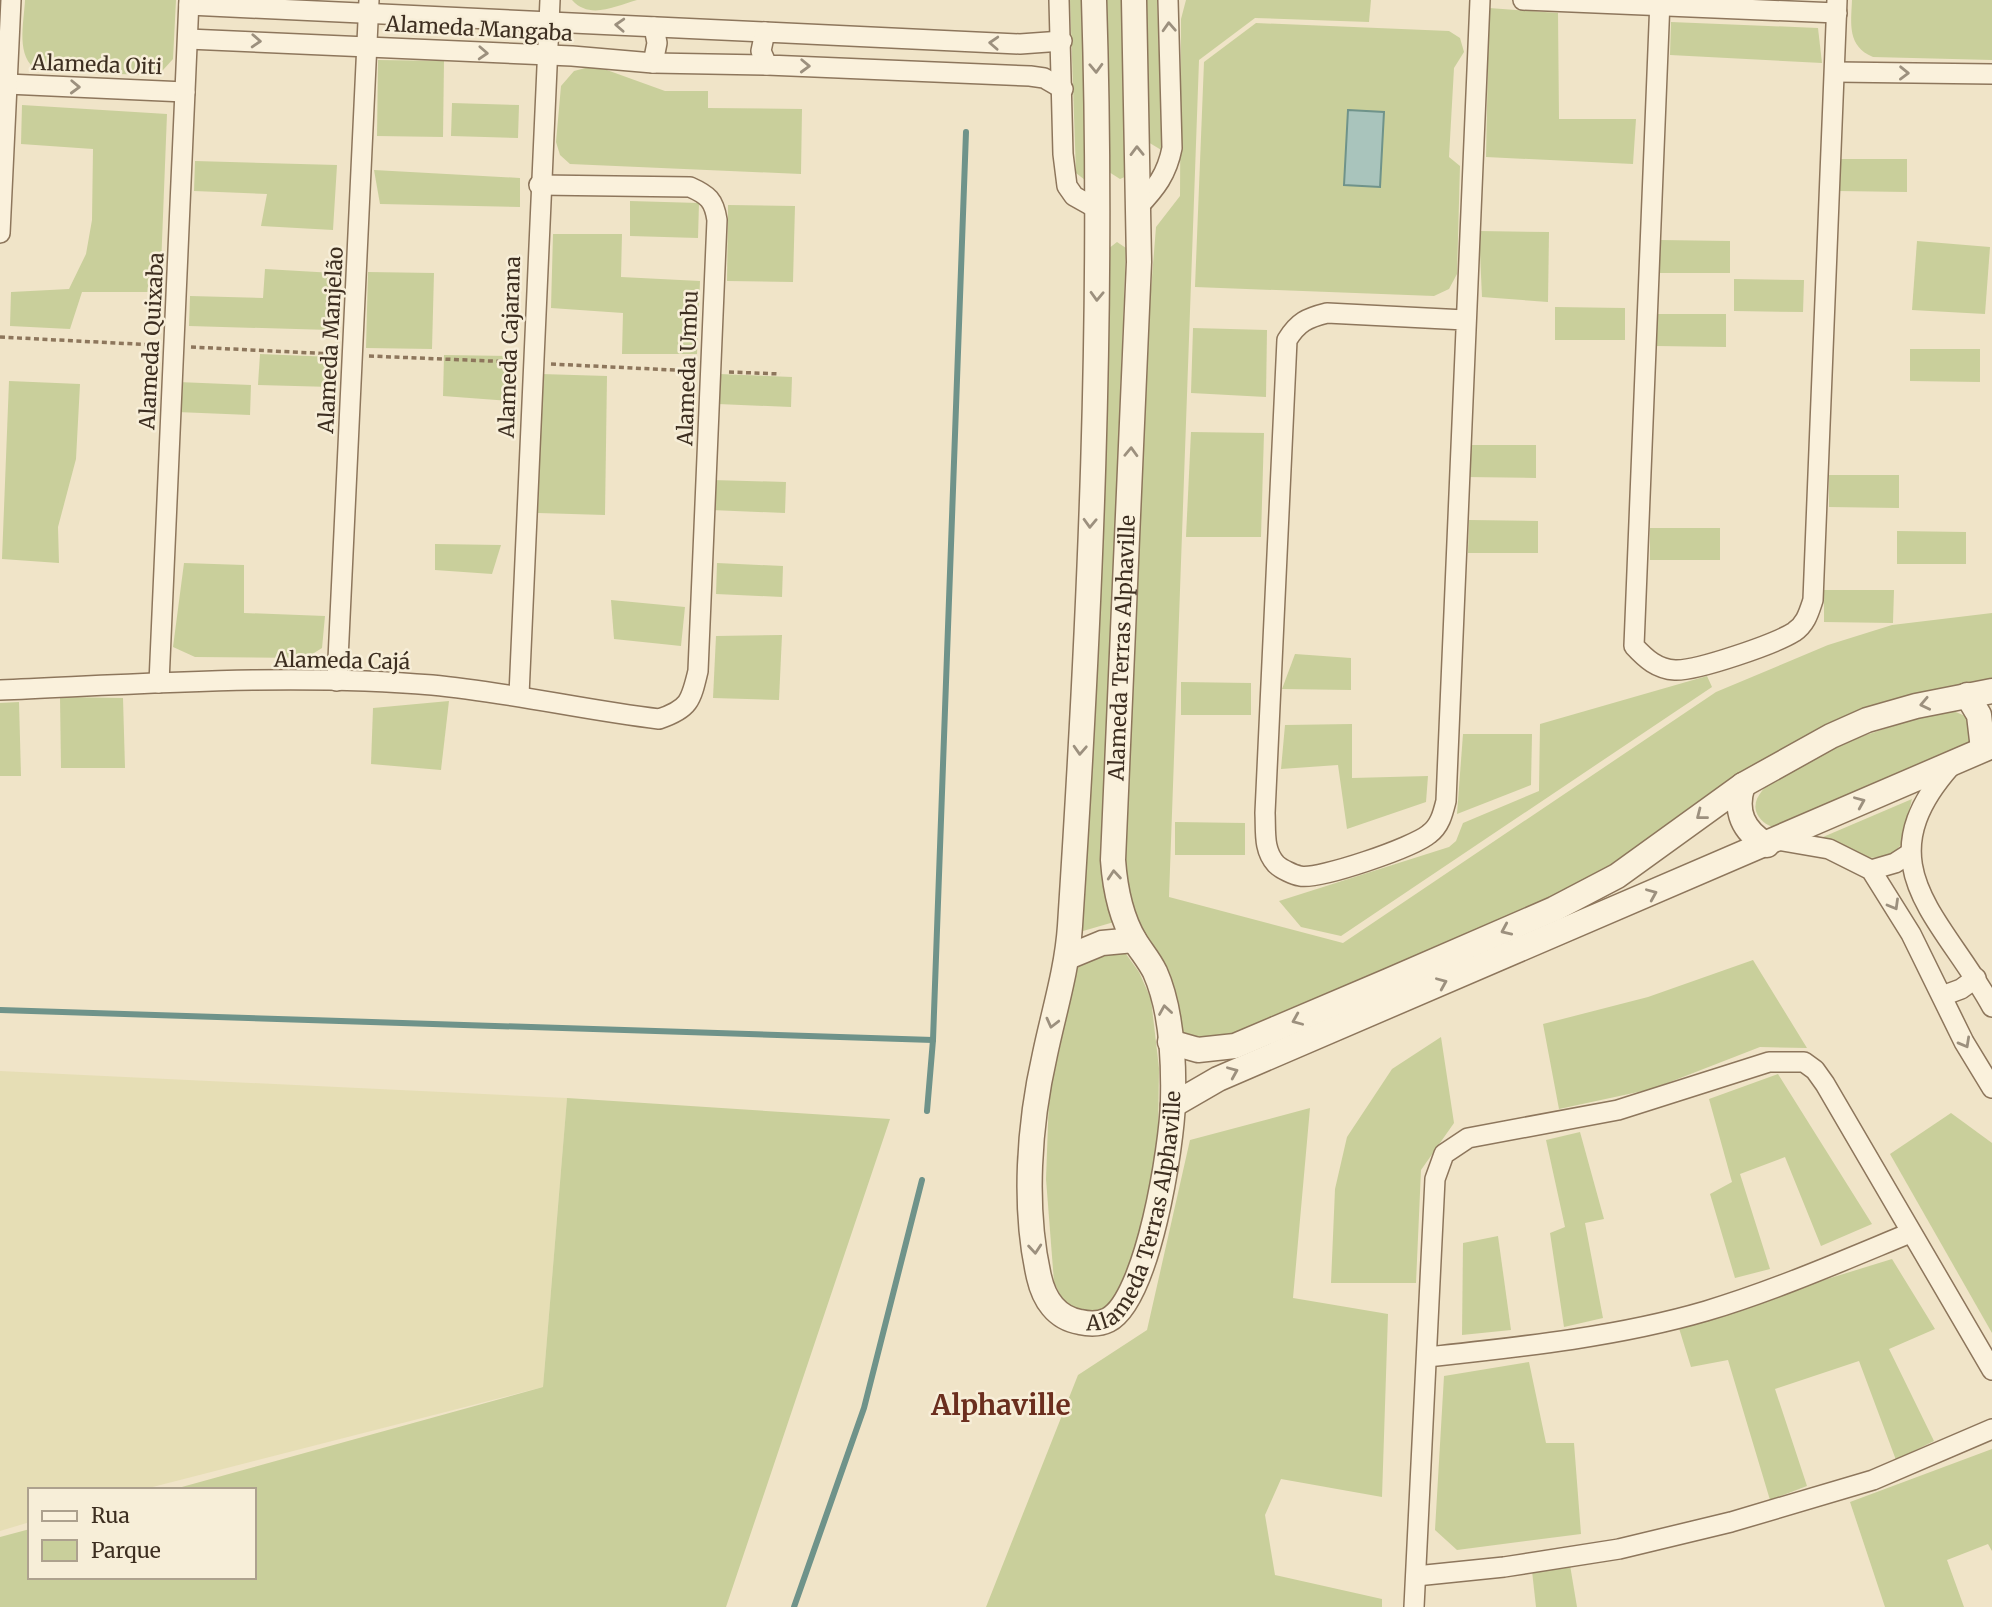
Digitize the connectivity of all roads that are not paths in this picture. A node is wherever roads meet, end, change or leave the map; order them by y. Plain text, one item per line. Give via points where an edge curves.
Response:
1 (550, 0) edge
2 (1059, 0) edge
3 (1094, 0) edge
4 (1133, 0) edge
5 (1168, 0) edge
6 (1480, 0) edge
7 (1523, 0) edge
8 (7, 3) edge
9 (189, 3) edge
10 (1660, 3) edge
11 (1837, 6) edge
12 (369, 8) edge
13 (549, 22) junction
14 (654, 27) junction
15 (765, 32) junction
16 (188, 39) junction
17 (1062, 41) junction
18 (368, 47) junction
19 (547, 56) junction
20 (653, 63) junction
21 (767, 65) junction
22 (1836, 72) junction
23 (1992, 75) edge
24 (7, 85) junction
25 (1063, 89) junction
26 (185, 92) junction
27 (539, 185) junction
28 (1138, 207) junction
29 (1099, 210) junction
30 (0, 233) edge
31 (1465, 320) junction
32 (337, 681) junction
33 (159, 683) junction
34 (0, 690) edge
35 (1992, 691) edge
36 (519, 695) junction
37 (1967, 695) junction
38 (681, 712) joint
39 (1987, 747) edge
40 (1952, 765) junction
41 (1743, 785) junction
42 (1772, 842) junction
43 (1909, 853) junction
44 (1871, 870) junction
45 (1134, 940) junction
46 (1068, 957) junction
47 (1976, 978) junction
48 (1942, 996) junction
49 (1992, 1007) edge
50 (1170, 1042) junction
51 (1992, 1088) edge
52 (1173, 1105) junction
53 (1910, 1233) junction
54 (1428, 1357) junction
55 (1992, 1370) edge
56 (1992, 1429) edge
57 (1416, 1576) junction
58 (1414, 1607) edge

1 - 13 street, Alameda Cajarana
2 - 17 street
3 -> 29 street, Alameda Terras Alphaville
28 -> 4 street, Alameda Terras Alphaville
28 -> 5 street via 1168,169 1172,148
6 - 31 street
7 - 10 street
8 - 24 street
9 - 12 street, Alameda Mangaba
9 - 16 street, Alameda Quixaba
10 - 11 street
10 - 22 street via 1633,601 1634,646 1650,663 1675,670 1755,648 1796,631 1807,620 1814,600
11 - 22 street
12 - 13 street, Alameda Mangaba
12 - 18 street, Alameda Manjelão
14 -> 13 street, Alameda Mangaba
13 - 19 street, Alameda Cajarana
14 - 15 street, Alameda Mangaba
14 - 20 street
17 -> 15 street, Alameda Mangaba via 1020,44
15 - 21 street via 761,51
16 -> 18 street, Alameda Mangaba
16 - 26 street, Alameda Quixaba
17 - 25 street
18 -> 19 street, Alameda Mangaba
18 - 32 street, Alameda Manjelão
19 - 20 street, Alameda Mangaba
19 - 27 street, Alameda Cajarana
20 - 21 street, Alameda Mangaba
21 -> 25 street, Alameda Mangaba via 1030,76
22 -> 23 street
24 -> 26 street, Alameda Oiti
24 - 30 street
25 - 29 street via 1067,186 1074,196
26 - 33 street, Alameda Quixaba
27 - 36 street, Alameda Cajarana
27 - 38 street, Alameda Umbu via 690,187 715,203 698,671 692,696
28 - 29 street
45 -> 28 street, Alameda Terras Alphaville via 1116,896 1113,860
29 -> 46 street, Alameda Terras Alphaville via 1085,667
31 - 31 street via 1447,773 1441,819 1430,834 1413,844 1301,877 1278,866 1266,849 1265,813 1287,340 1296,325 1327,313
32 - 33 street, Alameda Cajá
32 - 36 street, Alameda Cajá
33 - 34 street, Alameda Cajá
35 - 37 street
36 - 38 street, Alameda Cajá via 659,719
37 - 39 street via 1979,715
37 -> 41 street via 1867,720
39 - 40 street
42 -> 40 street
40 - 43 street via 1919,808
41 - 42 street via 1739,797 1742,820 1748,831
41 -> 50 street via 1617,876 1554,909 1235,1046 1198,1050
42 - 44 street via 1829,849
52 -> 42 street via 1219,1079
43 - 44 street
43 - 47 street via 1913,878 1925,903
44 -> 48 street
45 - 46 street via 1102,943
50 -> 45 street, Alameda Terras Alphaville via 1155,973
46 -> 52 street, Alameda Terras Alphaville via 1043,1059 1032,1149 1032,1212 1043,1292 1069,1320 1106,1321 1120,1310 1140,1276 1162,1188
47 - 48 street
47 - 49 street
48 -> 51 street
50 - 52 street, Alameda Terras Alphaville
53 - 54 street via 1794,1281 1703,1311 1605,1333
53 - 54 street via 1825,1084 1804,1062 1769,1062 1618,1110 1468,1138 1444,1154 1435,1178
53 - 55 street
54 - 57 street
56 - 57 street via 1873,1480 1731,1522 1619,1549
57 - 58 street

